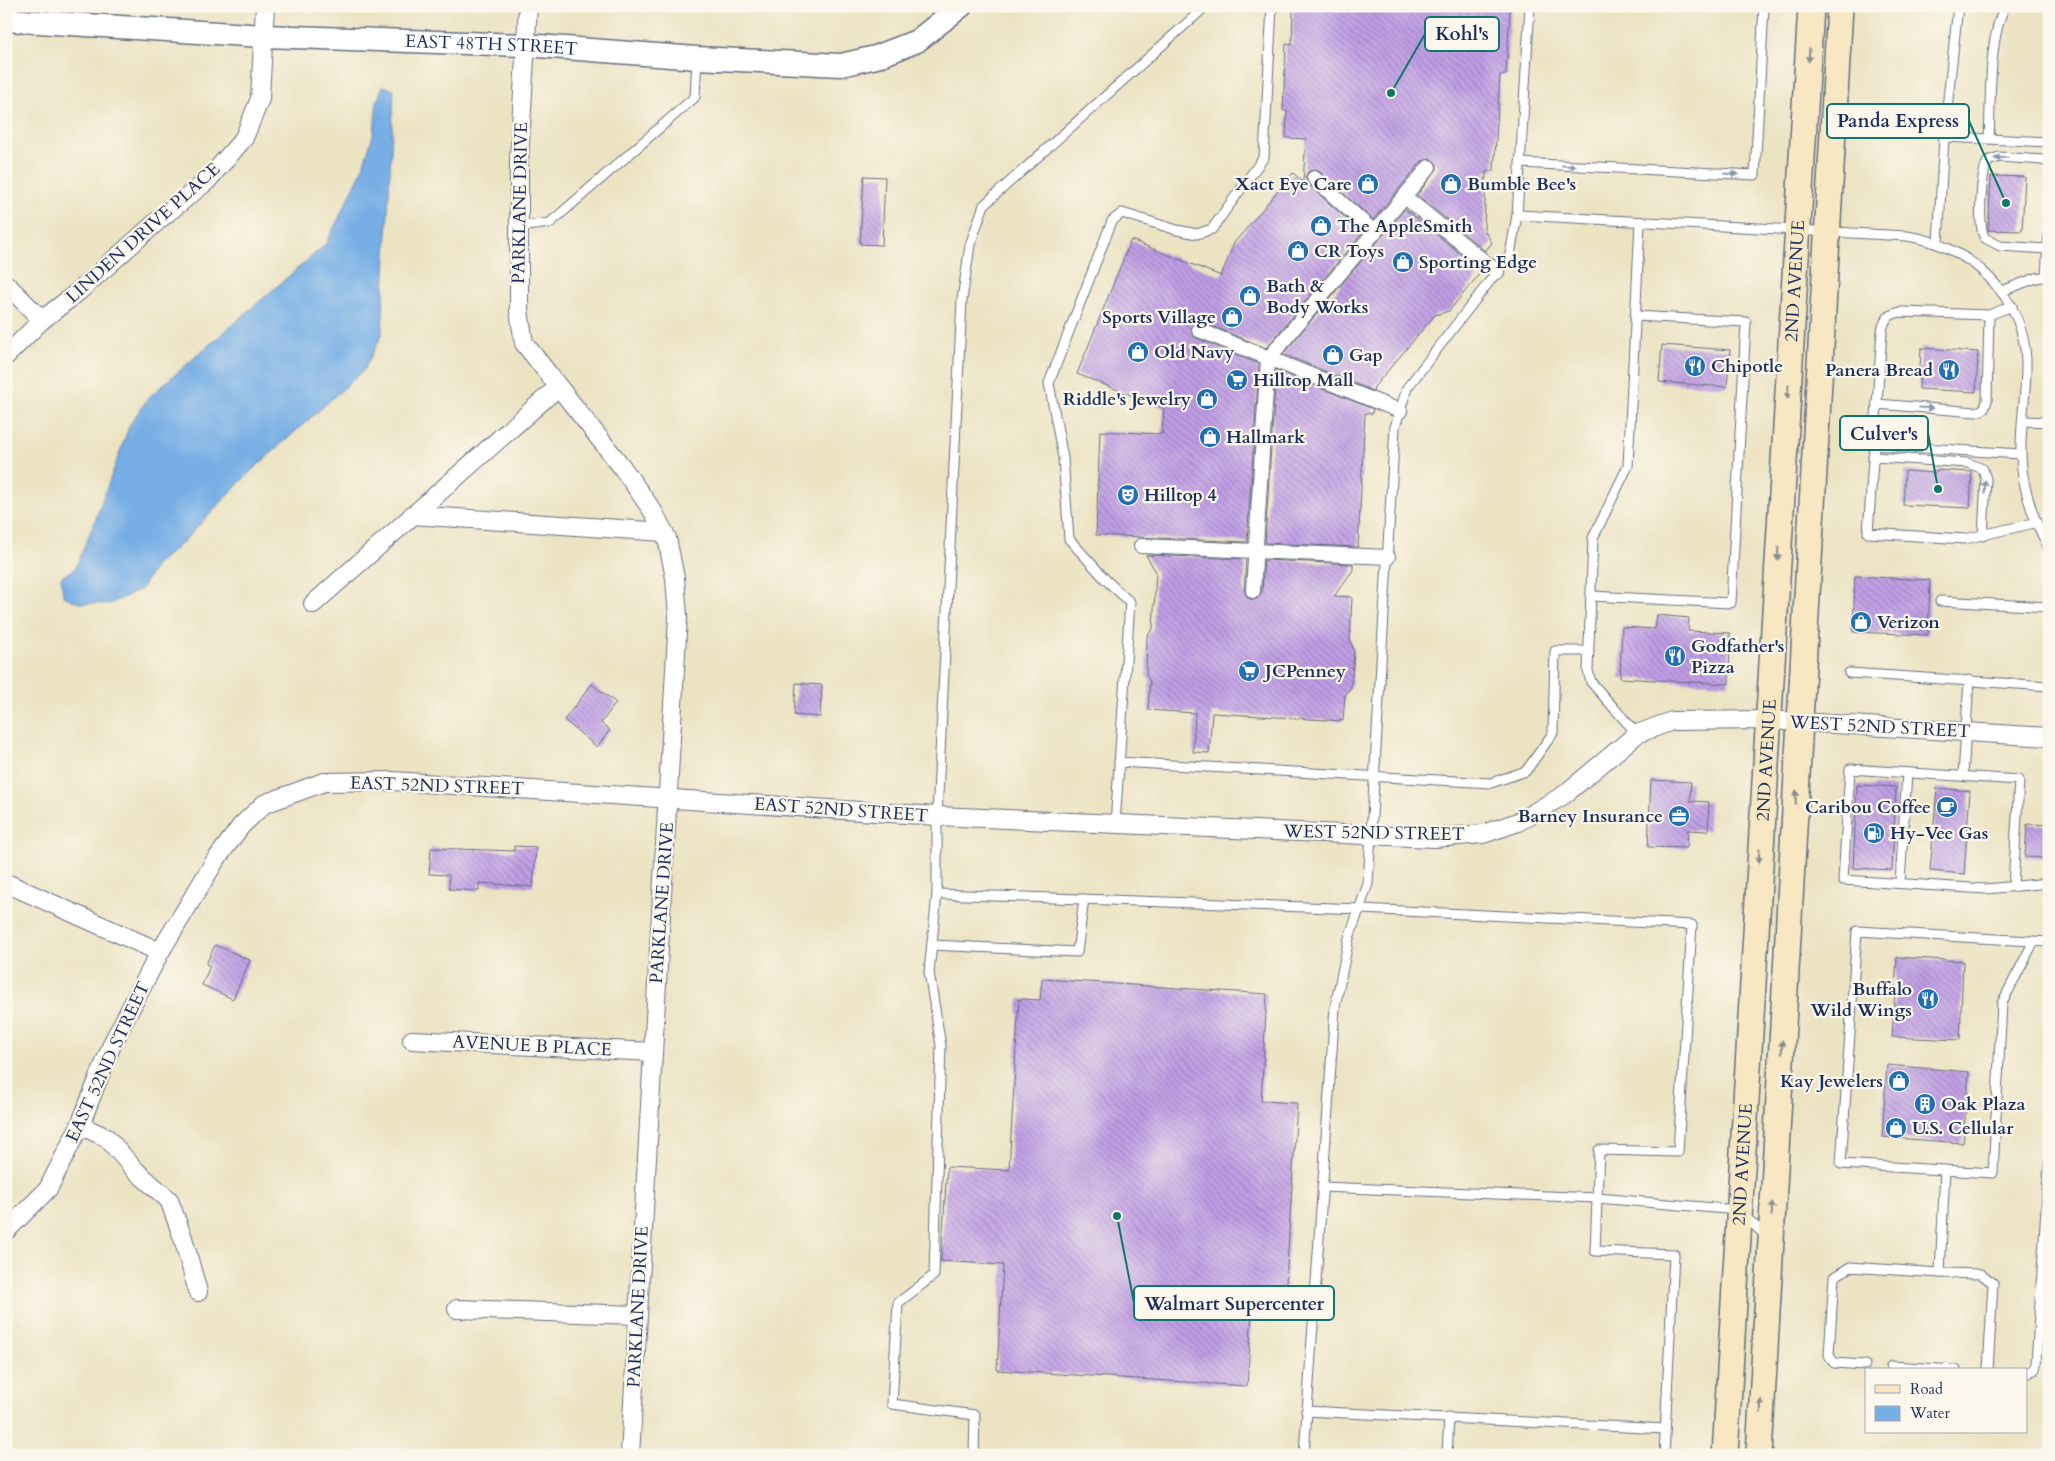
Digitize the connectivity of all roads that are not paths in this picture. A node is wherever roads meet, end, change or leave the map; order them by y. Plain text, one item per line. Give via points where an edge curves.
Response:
1 (265, 6) edge
2 (528, 6) edge
3 (961, 6) edge
4 (1206, 6) edge
5 (1272, 6) edge
6 (1530, 6) edge
7 (1764, 6) edge
8 (1812, 6) edge
9 (1840, 6) edge
10 (1958, 6) edge
11 (2005, 6) edge
12 (6, 20) edge
13 (264, 36) junction
14 (525, 45) junction
15 (697, 58) junction
16 (1944, 137) junction
17 (1989, 139) junction
18 (2049, 142) edge
19 (2049, 163) edge
20 (1520, 164) junction
21 (1429, 167) dead end
22 (1314, 178) dead end
23 (1405, 197) junction
24 (1517, 215) junction
25 (1640, 223) junction
26 (519, 227) junction
27 (1798, 230) junction
28 (2049, 230) edge
29 (1827, 231) junction
30 (1375, 233) junction
31 (1938, 243) junction
32 (2047, 250) junction
33 (1497, 272) junction
34 (2047, 276) edge
35 (6, 284) edge
36 (2002, 291) junction
37 (2012, 306) junction
38 (1989, 315) junction
39 (1635, 316) junction
40 (42, 320) junction
41 (1199, 330) dead end
42 (6, 356) edge
43 (1268, 358) junction
44 (558, 387) junction
45 (1877, 404) junction
46 (1400, 411) junction
47 (2024, 421) junction
48 (2049, 422) edge
49 (1874, 445) junction
50 (2021, 454) junction
51 (1874, 457) junction
52 (412, 515) junction
53 (2034, 523) junction
54 (664, 532) junction
55 (1982, 536) junction
56 (1141, 546) dead end
57 (2049, 548) edge
58 (1256, 550) junction
59 (1388, 556) junction
60 (1253, 591) dead end
61 (1591, 596) junction
62 (1940, 601) dead end
63 (313, 604) dead end
64 (2048, 609) edge
65 (1589, 651) junction
66 (1849, 672) dead end
67 (1969, 680) junction
68 (2049, 686) edge
69 (1767, 720) junction
70 (1800, 722) junction
71 (1965, 732) junction
72 (1637, 734) junction
73 (2049, 737) edge
74 (1119, 762) junction
75 (1906, 773) junction
76 (1962, 776) junction
77 (1375, 777) junction
78 (669, 798) junction
79 (937, 816) junction
80 (1115, 825) junction
81 (1371, 835) junction
82 (6, 883) edge
83 (1900, 883) junction
84 (2049, 883) edge
85 (2013, 886) junction
86 (937, 894) junction
87 (1084, 899) junction
88 (1361, 909) junction
89 (2034, 941) junction
90 (2049, 942) edge
91 (932, 945) junction
92 (160, 952) junction
93 (412, 1040) dead end
94 (652, 1052) junction
95 (80, 1125) junction
96 (2049, 1162) edge
97 (1945, 1170) junction
98 (1322, 1187) junction
99 (1596, 1198) junction
100 (1738, 1210) junction
101 (6, 1231) edge
102 (1771, 1241) junction
103 (1940, 1273) junction
104 (198, 1292) dead end
105 (457, 1308) dead end
106 (638, 1315) junction
107 (1865, 1365) dead end
108 (1891, 1366) dead end
109 (1924, 1368) edge
110 (1988, 1368) edge
111 (2028, 1373) edge
112 (1306, 1411) junction
113 (1449, 1417) junction
114 (1665, 1428) junction
115 (630, 1455) edge
116 (974, 1455) edge
117 (1304, 1455) edge
118 (1447, 1455) edge
119 (1664, 1455) edge
120 (1725, 1455) edge
121 (1759, 1455) edge

1 - 13 street, LINDEN DRIVE PLACE
2 - 14 street, PARKLANE DRIVE
3 - 15 street, EAST 48TH STREET via 917,41 876,57 841,65
4 - 79 lane via 984,205 970,245 962,300
5 - 74 lane via 1264,157 1212,229 1197,234 1122,213 1112,221 1049,383 1063,458 1070,539 1130,602
6 - 20 lane
20 -> 7 lane via 1755,175
8 -> 27 main road, 2ND AVENUE
9 - 29 main road, 2ND AVENUE
10 - 16 lane
11 - 17 lane via 1995,40
12 - 13 street, EAST 48TH STREET
13 - 14 street, EAST 48TH STREET
13 - 40 street, LINDEN DRIVE PLACE via 260,100 244,138 207,181
14 - 15 street, EAST 48TH STREET
14 - 26 street, PARKLANE DRIVE
15 - 26 lane via 695,97 550,223
16 - 17 lane
16 - 31 lane
17 - 18 lane
19 -> 32 lane via 1999,157 1988,161 1983,173 1980,226 1985,238 1996,245
20 - 24 lane
21 - 23 street
22 - 30 street
23 - 30 street
23 - 33 street
24 - 25 lane
24 - 33 lane via 1510,255
25 - 27 lane
25 - 39 lane
26 - 44 street, PARKLANE DRIVE via 518,311 524,343
27 - 29 lane
27 -> 69 main road, 2ND AVENUE
28 - 32 lane
29 - 31 lane via 1907,236
29 - 70 main road, 2ND AVENUE
30 - 43 street
31 - 36 lane via 1951,248 1980,269
32 - 34 lane
33 - 46 lane via 1407,388
34 - 36 lane
35 - 40 street
36 - 37 lane
37 - 38 lane
37 - 47 lane via 2026,360
38 - 45 lane via 1902,312 1890,315 1882,331
45 -> 38 lane via 1976,412 1984,409
39 - 61 lane via 1628,466 1593,538
39 - 61 lane via 1746,322 1731,603
40 - 42 street, LINDEN DRIVE PLACE
41 - 43 street
43 - 46 street
43 - 58 street
44 - 52 street
44 - 54 street, PARKLANE DRIVE via 622,467
45 - 49 lane
46 - 59 lane via 1395,427
47 - 48 lane
47 - 50 lane
49 - 50 lane
49 - 51 lane
50 - 53 lane via 2025,489
55 -> 51 lane via 1986,479 1980,466
51 - 55 lane via 1868,533 1964,539
52 - 54 street
52 - 63 street
53 - 55 lane
53 - 57 lane
54 - 78 street, PARKLANE DRIVE via 675,578 678,618
56 - 58 street
58 - 59 street
58 - 60 street
59 - 77 lane
61 - 65 lane
62 - 64 lane
65 - 72 lane via 1591,682
65 - 77 lane via 1555,650 1553,732 1526,771 1491,782
66 - 67 lane
67 - 68 lane
67 - 71 lane
69 - 70 street, WEST 52ND STREET
69 - 72 street, WEST 52ND STREET via 1672,721
69 -> 100 main road, 2ND AVENUE
70 - 71 street, WEST 52ND STREET
102 -> 70 main road, 2ND AVENUE
71 - 73 street, WEST 52ND STREET
71 - 76 lane
72 - 81 street, WEST 52ND STREET via 1564,795 1518,822 1483,834 1434,838
74 - 77 lane
74 - 80 lane
75 - 76 lane
75 - 83 lane
75 - 83 lane via 1850,769 1843,871 1843,880
76 - 85 lane via 2019,780
77 - 81 lane
78 - 79 street, EAST 52ND STREET
78 - 92 street, EAST 52ND STREET via 393,781 324,782 264,804 241,826 215,861
78 - 94 street, PARKLANE DRIVE
79 - 80 street, EAST 52ND STREET
79 - 86 lane
80 - 81 street, WEST 52ND STREET
81 - 88 lane via 1368,884
82 - 92 street
83 - 85 lane via 1986,888
84 - 85 lane
86 - 87 lane
86 - 91 lane
87 - 88 lane
87 - 91 lane via 1077,952
88 - 98 lane via 1349,938 1335,1007
88 - 99 lane via 1692,925 1678,1152 1599,1150
89 - 90 lane
89 - 97 lane via 2002,1003 1993,1173
89 - 97 lane via 1857,931 1841,1164
91 - 116 lane via 929,972 941,1046 934,1275 898,1303 892,1404 975,1415
92 - 95 street, EAST 52ND STREET via 113,1042
93 - 94 street, AVENUE B PLACE
94 - 106 street, PARKLANE DRIVE
95 - 101 street, EAST 52ND STREET via 48,1189
95 - 104 street via 107,1138 169,1200
96 - 111 lane via 2036,1369
97 - 103 lane
98 - 99 lane
98 - 112 lane
99 - 100 lane
99 - 114 lane via 1595,1252 1674,1254
100 - 102 lane
100 - 120 main road, 2ND AVENUE
121 -> 102 main road, 2ND AVENUE
103 - 107 lane via 1850,1267 1834,1277 1829,1355 1834,1363
103 - 110 lane via 1981,1274 1994,1283
105 - 106 street
106 - 115 street, PARKLANE DRIVE
108 - 109 lane
112 - 113 lane
112 - 117 lane
113 - 114 lane
113 - 118 lane
114 - 119 lane

